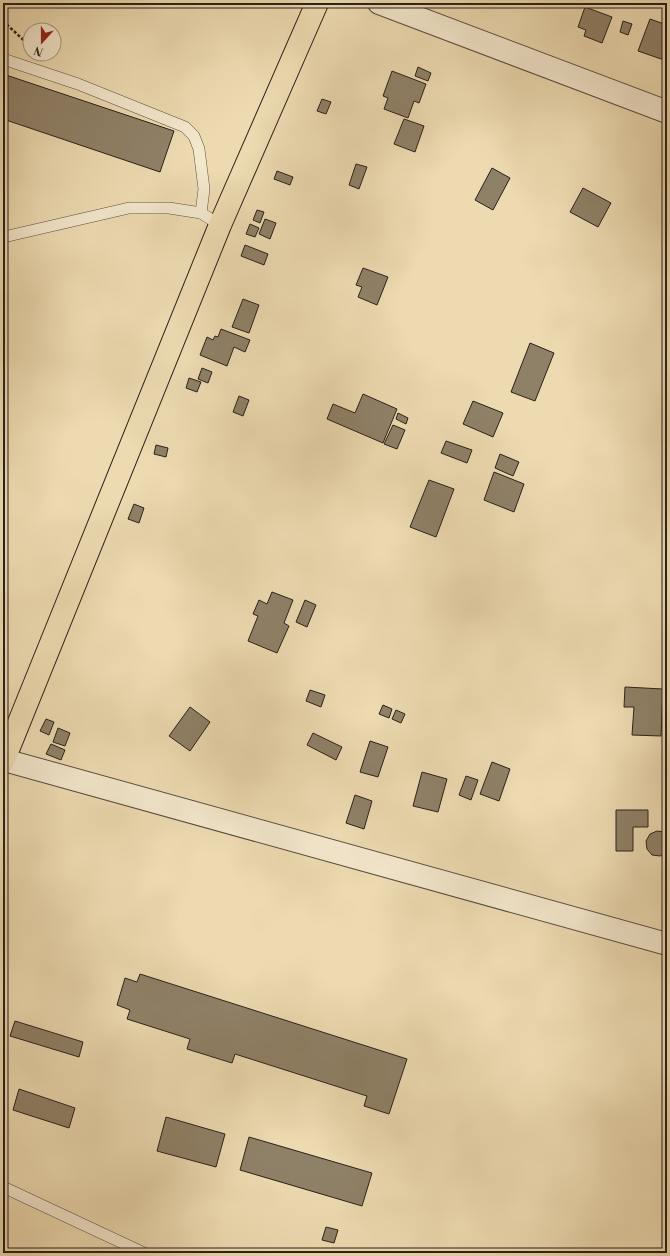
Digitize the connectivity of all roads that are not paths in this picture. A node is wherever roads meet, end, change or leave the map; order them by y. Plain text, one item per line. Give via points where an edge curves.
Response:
1 (317, 3) edge
2 (379, 3) edge
3 (3, 58) edge
4 (667, 112) edge
5 (201, 213) junction
6 (220, 225) junction
7 (8, 236) dead end
8 (3, 760) edge
9 (667, 944) edge
10 (3, 1187) edge
11 (144, 1253) edge

1 - 6 main road
2 - 4 street
3 - 5 lane via 78,84 185,127 194,136 200,149 204,189
5 - 6 lane
5 - 7 lane via 169,208 129,208
6 - 8 main road
8 - 9 street
10 - 11 lane

